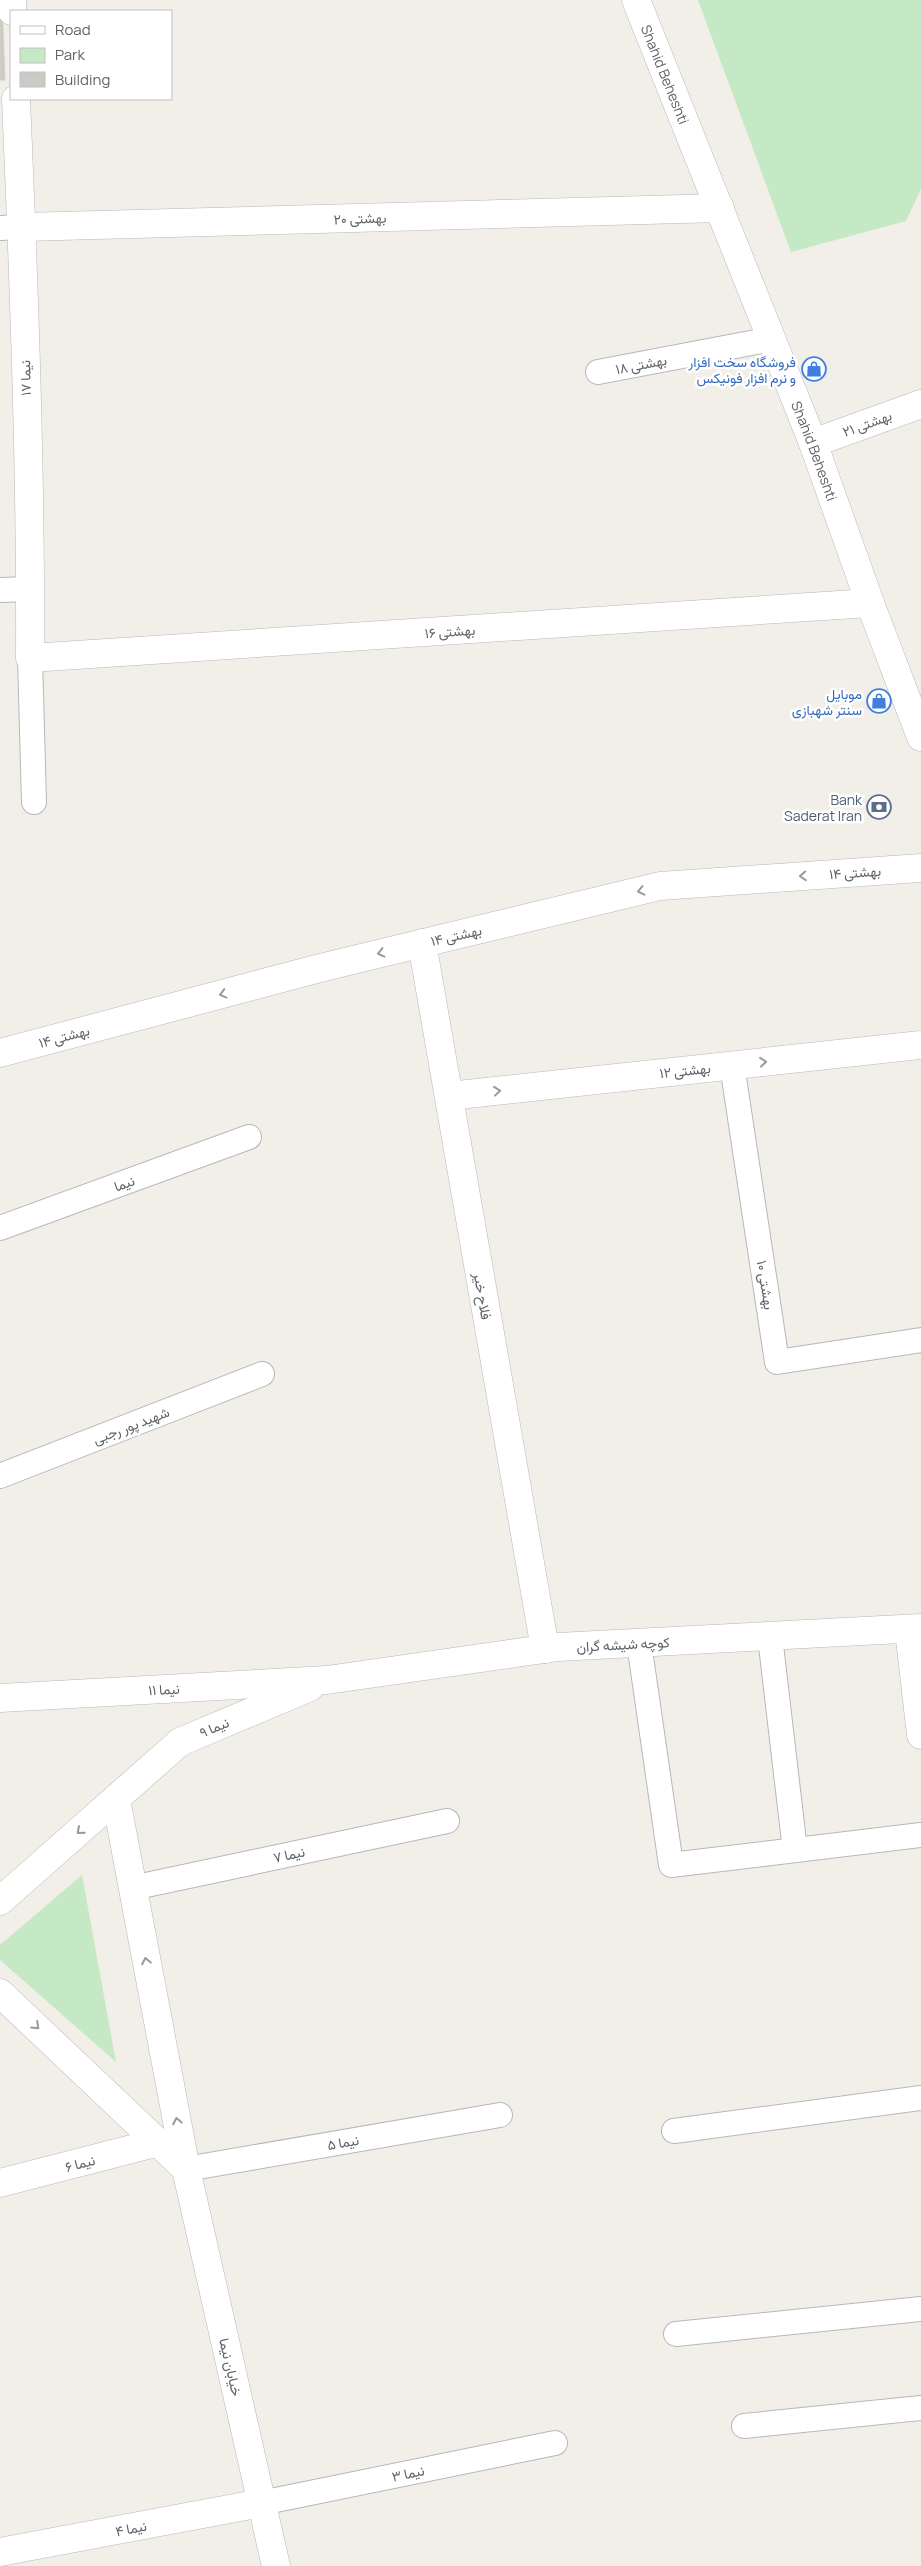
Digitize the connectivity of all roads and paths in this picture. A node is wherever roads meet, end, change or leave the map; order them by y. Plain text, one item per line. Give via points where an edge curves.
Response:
1 (636, 0) edge
2 (16, 100) edge
3 (720, 208) junction
4 (11, 228) edge
5 (772, 339) junction
6 (598, 372) dead end
7 (921, 404) edge
8 (813, 443) junction
9 (30, 589) junction
10 (0, 590) edge
11 (870, 603) junction
12 (30, 658) junction
13 (916, 708) edge
14 (921, 737) edge
15 (34, 802) dead end
16 (921, 868) edge
17 (422, 943) junction
18 (921, 1045) edge
19 (0, 1053) edge
20 (732, 1065) junction
21 (448, 1096) junction
22 (249, 1137) dead end
23 (0, 1228) edge
24 (921, 1340) edge
25 (262, 1374) dead end
26 (0, 1476) edge
27 (915, 1629) edge
28 (770, 1637) junction
29 (639, 1643) junction
30 (545, 1649) junction
31 (327, 1680) junction
32 (0, 1698) edge
33 (921, 1735) edge
34 (116, 1799) junction
35 (447, 1821) dead end
36 (921, 1835) edge
37 (795, 1850) junction
38 (132, 1888) junction
39 (0, 1902) edge
40 (0, 1993) edge
41 (921, 2098) edge
42 (500, 2115) dead end
43 (674, 2131) dead end
44 (159, 2142) junction
45 (186, 2169) junction
46 (0, 2183) edge
47 (921, 2309) edge
48 (676, 2334) dead end
49 (921, 2408) edge
50 (744, 2426) dead end
51 (555, 2443) dead end
52 (261, 2503) junction
53 (0, 2552) edge
54 (276, 2566) edge

1 - 3 street, Shahid Beheshti
2 - 4 street, نیما ۱۷
3 - 4 street, بهشتی ۲۰
3 - 5 street, Shahid Beheshti
4 - 9 street, نیما ۱۷
5 - 6 lane, بهشتی ۱۸
5 - 8 street, Shahid Beheshti
7 - 8 street, بهشتی ۲۱
8 - 11 street, Shahid Beheshti
9 - 10 lane
9 - 12 street, نیما ۱۷
11 - 12 street, بهشتی ۱۶
11 - 13 street, Shahid Beheshti
12 - 15 lane
13 - 14 street, Shahid Beheshti
16 -> 17 street, بهشتی ۱۴ via 660,886
17 -> 19 street, بهشتی ۱۴
17 - 21 street, فلاح خیر
20 -> 18 street, بهشتی ۱۲
21 -> 20 street, بهشتی ۱۲
20 - 24 lane, بهشتی ۱۰ via 777,1362
21 - 30 street, فلاح خیر
22 - 23 lane, نیما
25 - 26 lane, شهید پور رجبی
27 - 28 street, کوچه شیشه گران
27 - 33 street
28 - 29 street, کوچه شیشه گران
28 - 37 lane
29 - 30 street, کوچه شیشه گران
29 - 37 lane via 671,1865
30 - 31 street, کوچه شیشه گران
31 - 32 street, نیما ۱۱
31 - 34 street, نیما ۹ via 180,1742
34 - 38 street, خیابان نیما
34 -> 39 street, نیما ۹
35 - 38 lane, نیما ۷
36 - 37 lane
45 -> 38 street, خیابان نیما
40 -> 44 street
41 - 43 lane
42 - 45 lane, نیما ۵
44 - 45 street
44 - 46 street, نیما ۶
45 - 52 street, خیابان نیما
47 - 48 lane
49 - 50 lane
51 - 52 lane, نیما ۳
52 - 53 street, نیما ۴
52 - 54 street, خیابان نیما

